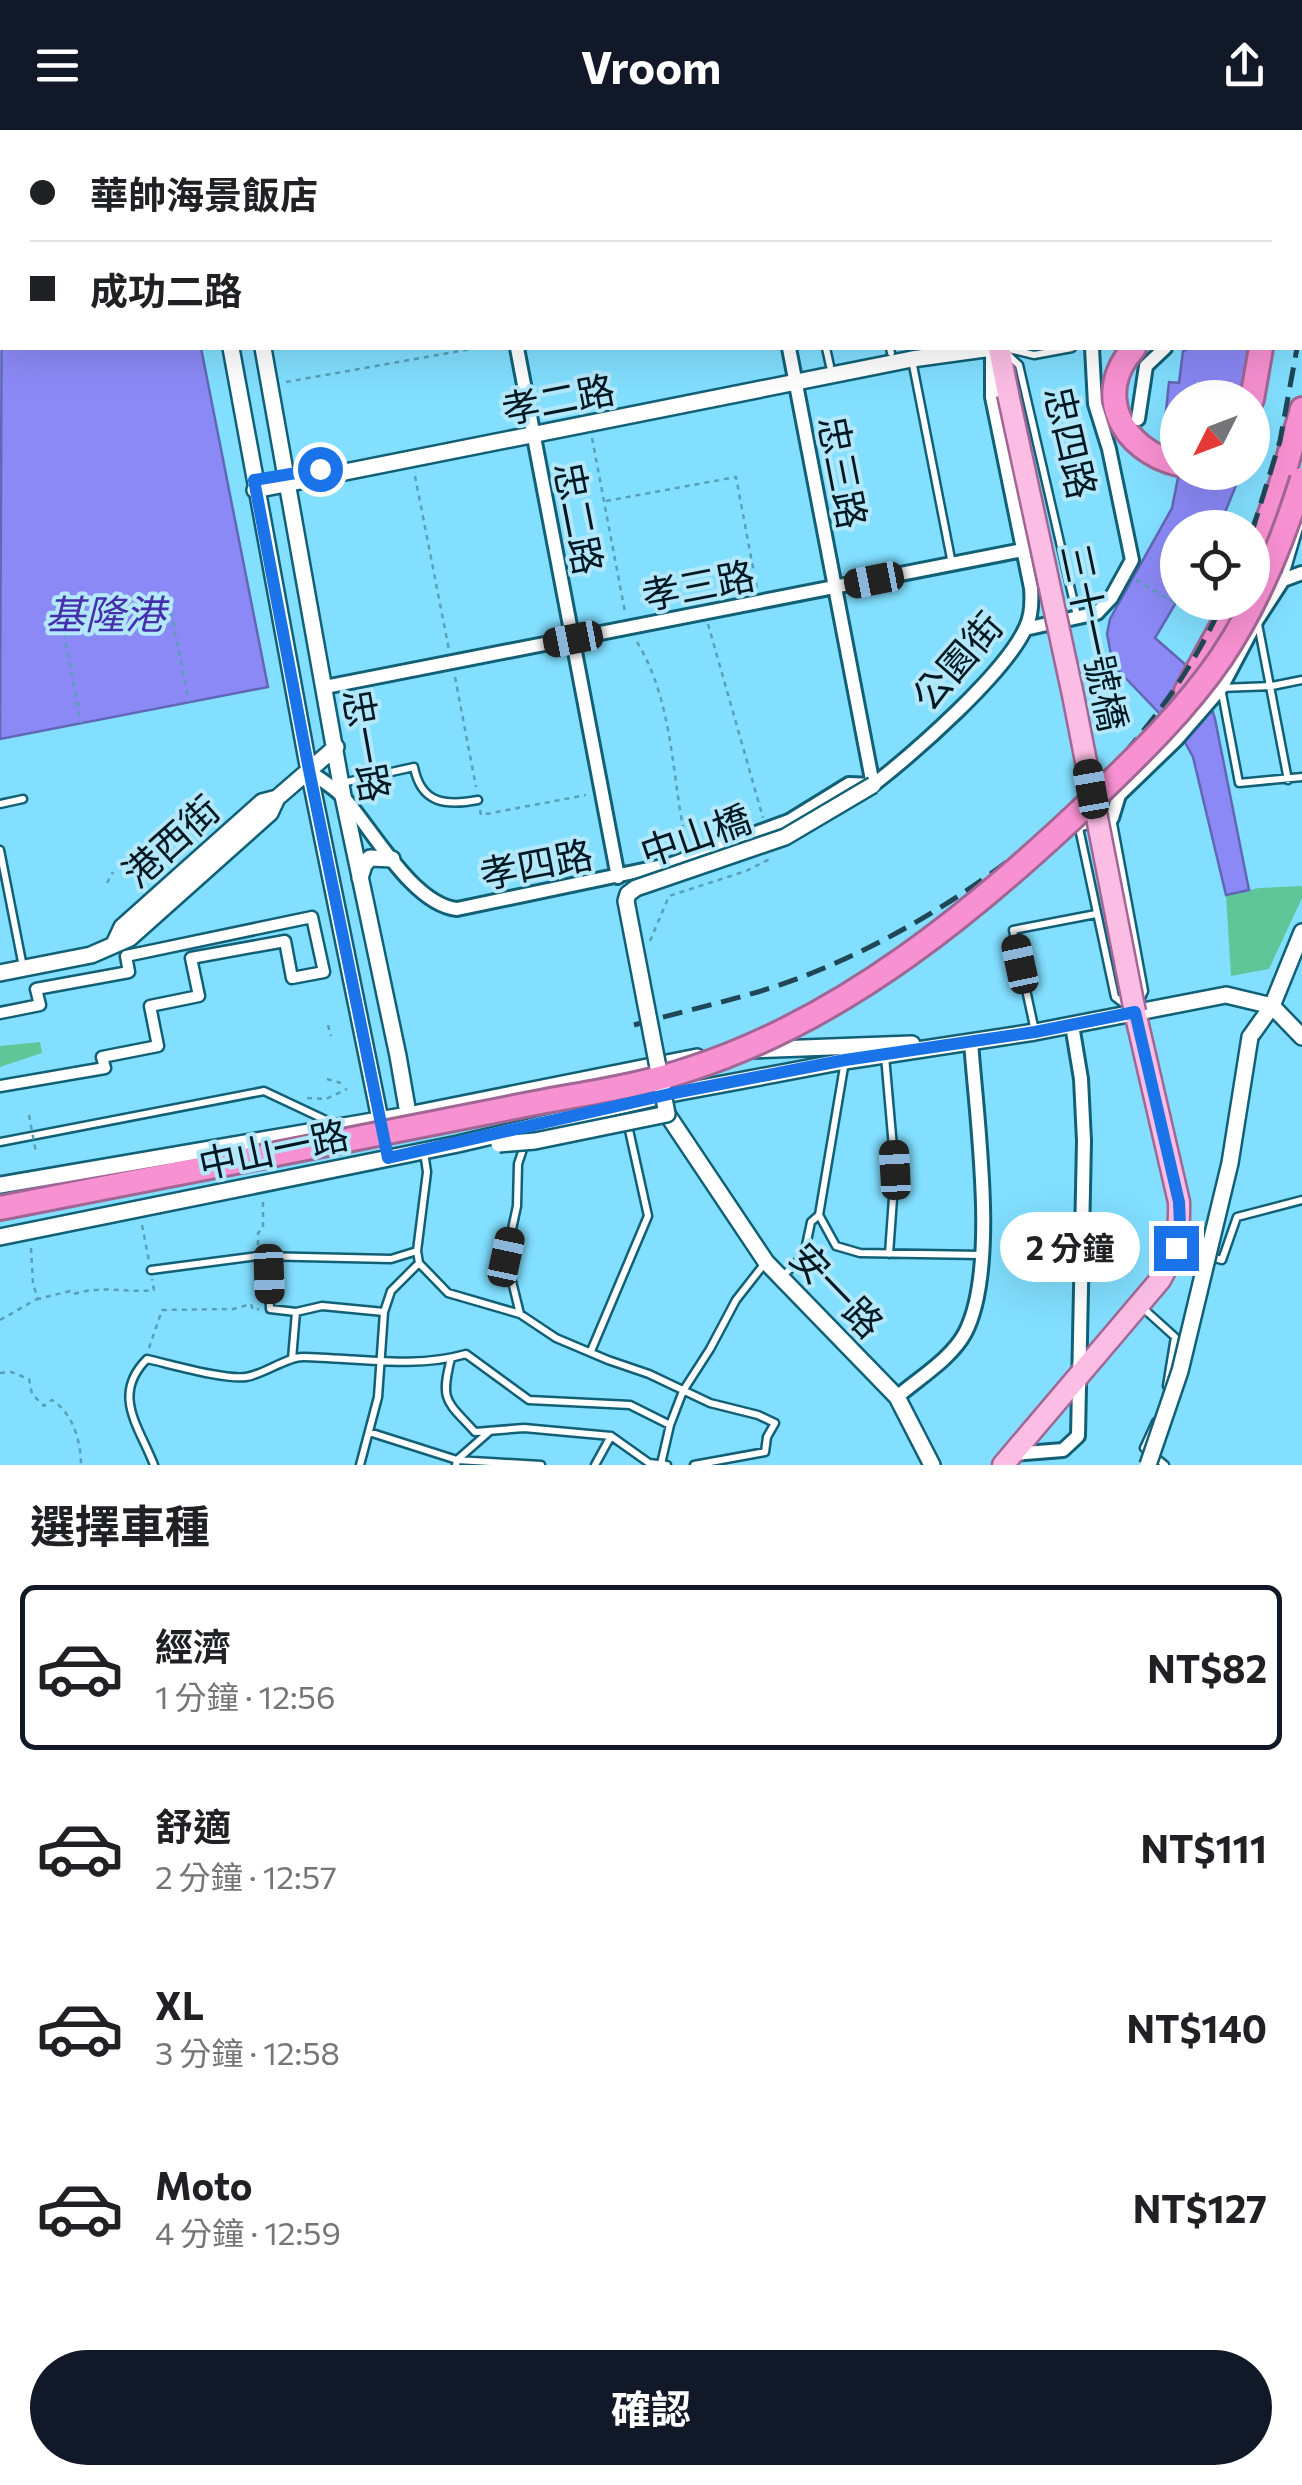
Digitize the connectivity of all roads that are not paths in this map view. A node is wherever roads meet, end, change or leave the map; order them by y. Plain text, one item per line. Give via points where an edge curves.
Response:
1 (231, 350) edge
2 (264, 350) edge
3 (517, 350) edge
4 (789, 350) edge
5 (826, 350) edge
6 (891, 350) edge
7 (961, 350) edge
8 (991, 350) edge
9 (1001, 350) edge
10 (1003, 350) edge
11 (1010, 350) edge
12 (1061, 350) edge
13 (1092, 350) edge
14 (1133, 350) edge
15 (1163, 350) edge
16 (1260, 350) edge
17 (916, 353) edge
18 (830, 366) junction
19 (795, 378) junction
20 (1258, 380) edge
21 (1008, 394) joint
22 (1302, 409) edge
23 (1138, 419) dead end
24 (533, 431) junction
25 (1160, 455) edge
26 (287, 480) junction
27 (1302, 480) edge
28 (255, 485) junction
29 (1270, 514) edge
30 (1302, 518) edge
31 (1023, 550) junction
32 (952, 564) junction
33 (1302, 573) edge
34 (1284, 580) junction
35 (835, 587) junction
36 (1270, 602) edge
37 (1077, 618) junction
38 (1226, 620) edge
39 (1258, 620) joint
40 (1025, 630) junction
41 (573, 639) junction
42 (1302, 680) edge
43 (1272, 686) junction
44 (325, 687) junction
45 (1221, 688) junction
46 (1164, 740) junction
47 (336, 747) junction
48 (309, 770) junction
49 (1302, 777) edge
50 (1288, 780) junction
51 (873, 785) junction
52 (342, 790) junction
53 (24, 799) dead end
54 (478, 800) road end
55 (0, 804) edge
56 (1112, 818) junction
57 (0, 850) edge
58 (392, 858) junction
59 (618, 877) junction
60 (360, 878) junction
61 (1096, 914) junction
62 (1302, 932) edge
63 (23, 969) junction
64 (0, 974) edge
65 (1268, 1005) junction
66 (1135, 1012) junction
67 (0, 1013) edge
68 (1072, 1025) junction
69 (1035, 1032) junction
70 (1302, 1037) edge
71 (971, 1042) junction
72 (884, 1056) junction
73 (845, 1060) junction
74 (0, 1086) edge
75 (623, 1105) junction
76 (667, 1114) junction
77 (408, 1115) junction
78 (381, 1120) junction
79 (532, 1124) junction
80 (340, 1127) junction
81 (0, 1142) edge
82 (458, 1144) junction
83 (419, 1151) junction
84 (388, 1158) junction
85 (0, 1185) edge
86 (1302, 1200) edge
87 (0, 1208) edge
88 (819, 1215) junction
89 (0, 1237) edge
90 (1176, 1248) junction
91 (417, 1252) junction
92 (889, 1254) junction
93 (982, 1256) junction
94 (268, 1258) junction
95 (766, 1262) junction
96 (419, 1264) junction
97 (151, 1270) road end
98 (781, 1278) junction
99 (1139, 1305) junction
100 (296, 1312) junction
101 (384, 1312) junction
102 (520, 1314) junction
103 (591, 1351) junction
104 (451, 1358) junction
105 (292, 1360) junction
106 (381, 1361) junction
107 (1081, 1374) junction
108 (683, 1390) junction
109 (898, 1397) junction
110 (670, 1424) junction
111 (369, 1432) junction
112 (490, 1432) junction
113 (611, 1436) junction
114 (1008, 1460) edge
115 (1155, 1460) edge
116 (457, 1462) edge
117 (664, 1464) edge
118 (154, 1465) edge
119 (360, 1465) edge
120 (541, 1465) edge
121 (595, 1465) edge
122 (694, 1465) edge
123 (932, 1465) edge

1 - 28 street, 忠一路
2 - 26 street, 忠一路
3 - 24 street, 忠二路
4 - 19 street, 忠三路
5 - 18 lane
6 - 17 street
6 - 18 street
7 - 17 street, 孝二路
8 - 31 street, 忠四路 via 992,396
9 - 21 main road, 忠四路
10 - 37 lane, 忠四路 via 1018,364
11 - 12 lane
13 - 37 street via 1095,404 1132,560 1104,608
14 - 25 highway via 1118,371 1118,416 1138,445
15 - 23 street via 1146,366
16 - 20 highway
17 - 19 street, 孝二路
17 - 32 lane
18 - 19 street
19 - 24 street, 孝二路
19 - 24 street, 孝二路 via 590,425
19 - 35 street, 忠三路
21 - 66 main road, 三十一號橋, bridge
22 - 29 highway
24 - 26 street, 孝二路
24 - 26 street, 孝二路
24 - 41 street, 忠二路
26 - 28 street, 孝二路
26 - 44 street, 忠一路
27 - 46 highway, bridge via 1240,628
28 - 48 street, 忠一路
30 - 34 lane
31 - 32 street, 孝三路
31 - 40 street, 公園街 via 1032,602
32 - 35 street, 孝三路
33 - 34 street
34 - 36 street
35 - 41 street, 孝三路
35 - 51 street, 忠三路
37 - 40 street
38 - 46 highway, bridge
39 - 43 lane
39 - 45 street
40 - 51 street, 公園街 via 958,710
41 - 44 street, 孝三路
41 - 59 street, 忠二路
42 - 43 lane
43 - 45 lane
43 - 50 lane
44 - 47 street, 忠一路
45 - 46 street
45 - 50 lane via 1239,782
46 - 56 street via 1120,795
46 - 87 highway, bridge via 950,925 762,1040 688,1070
47 - 48 street, 港西街
47 - 52 street, 忠一路
48 - 52 street, 孝四路
48 - 63 street, 港西街 via 277,798 262,802 122,927 115,942 91,955
48 - 78 street, 忠一路
49 - 50 lane
51 - 59 street, 孝四路 via 850,784 766,830
51 - 76 street, 中山橋, bridge via 785,838 628,894
52 - 54 lane via 414,767 417,784 434,798 452,805
52 - 58 street, 孝四路
52 - 60 street, 忠一路
53 - 55 lane
56 - 61 lane via 1079,828
56 - 66 lane via 1144,991
57 - 63 lane
58 - 59 street, 孝四路 via 436,904 456,909
58 - 60 street via 369,858
60 - 77 street, 忠一路
61 - 66 lane via 1114,997
61 - 69 lane via 1013,930
62 - 65 street
63 - 64 street, 港西街
65 - 66 street, 中山一路 via 1226,995
65 - 70 street
65 - 115 street, bridge via 1250,1038 1230,1163
66 - 68 street, 中山一路
66 - 90 main road, 三十一號橋 via 1179,1202
67 - 74 street via 40,1004 36,988 128,972 126,956 312,917 324,972 292,978 285,941 192,958 198,996 150,1006 158,1046 102,1057 104,1068
68 - 69 street, 中山一路
68 - 107 street via 1084,1141
69 - 71 street, 中山一路
71 - 72 street, 中山一路
71 - 77 street, 中山一路 via 730,1050
71 - 93 street
72 - 73 street, 中山一路
72 - 92 lane via 895,1170
73 - 75 street, 中山一路
73 - 88 lane
75 - 79 street, 中山一路
75 - 103 lane via 648,1216
76 - 82 street, bridge via 534,1141
76 - 95 street, 安一路
77 - 78 street, 中山一路
77 - 83 street, 忠一路
78 - 80 street, 中山一路
78 - 84 street, 忠一路
79 - 82 street, 中山一路
79 - 102 lane via 518,1164 506,1257
80 - 81 lane via 264,1091
80 - 85 street, 中山一路
82 - 83 street, 中山一路
83 - 84 street, 中山一路
83 - 91 lane via 428,1172
84 - 89 street, 中山一路
86 - 90 lane via 1237,1217 1222,1260
88 - 92 lane via 836,1246
88 - 98 lane via 811,1222 804,1255
90 - 99 main road
91 - 94 lane via 391,1259
91 - 96 lane
92 - 93 lane
93 - 109 street via 975,1308 963,1336
94 - 97 lane
94 - 100 lane via 270,1309
95 - 98 street, 安一路
95 - 108 lane
96 - 101 lane via 390,1291
96 - 102 lane via 448,1294
98 - 109 street, 安一路
99 - 107 main road
99 - 115 lane via 1175,1336
100 - 101 lane via 322,1306
100 - 105 lane
101 - 106 lane
102 - 103 lane
103 - 108 lane
104 - 106 lane
104 - 110 lane via 466,1354 529,1400 630,1405
104 - 112 lane via 446,1400 475,1432
105 - 106 lane
105 - 118 lane via 243,1378 146,1360 133,1373 127,1403
106 - 111 lane
107 - 114 main road
107 - 114 street via 1078,1436 1063,1450
108 - 110 lane
108 - 122 lane via 775,1422 765,1452
109 - 123 street, 安一路
110 - 117 lane
111 - 116 lane
111 - 119 lane
112 - 113 lane via 524,1428
112 - 116 lane
113 - 117 lane via 649,1463
113 - 121 lane
116 - 120 lane

